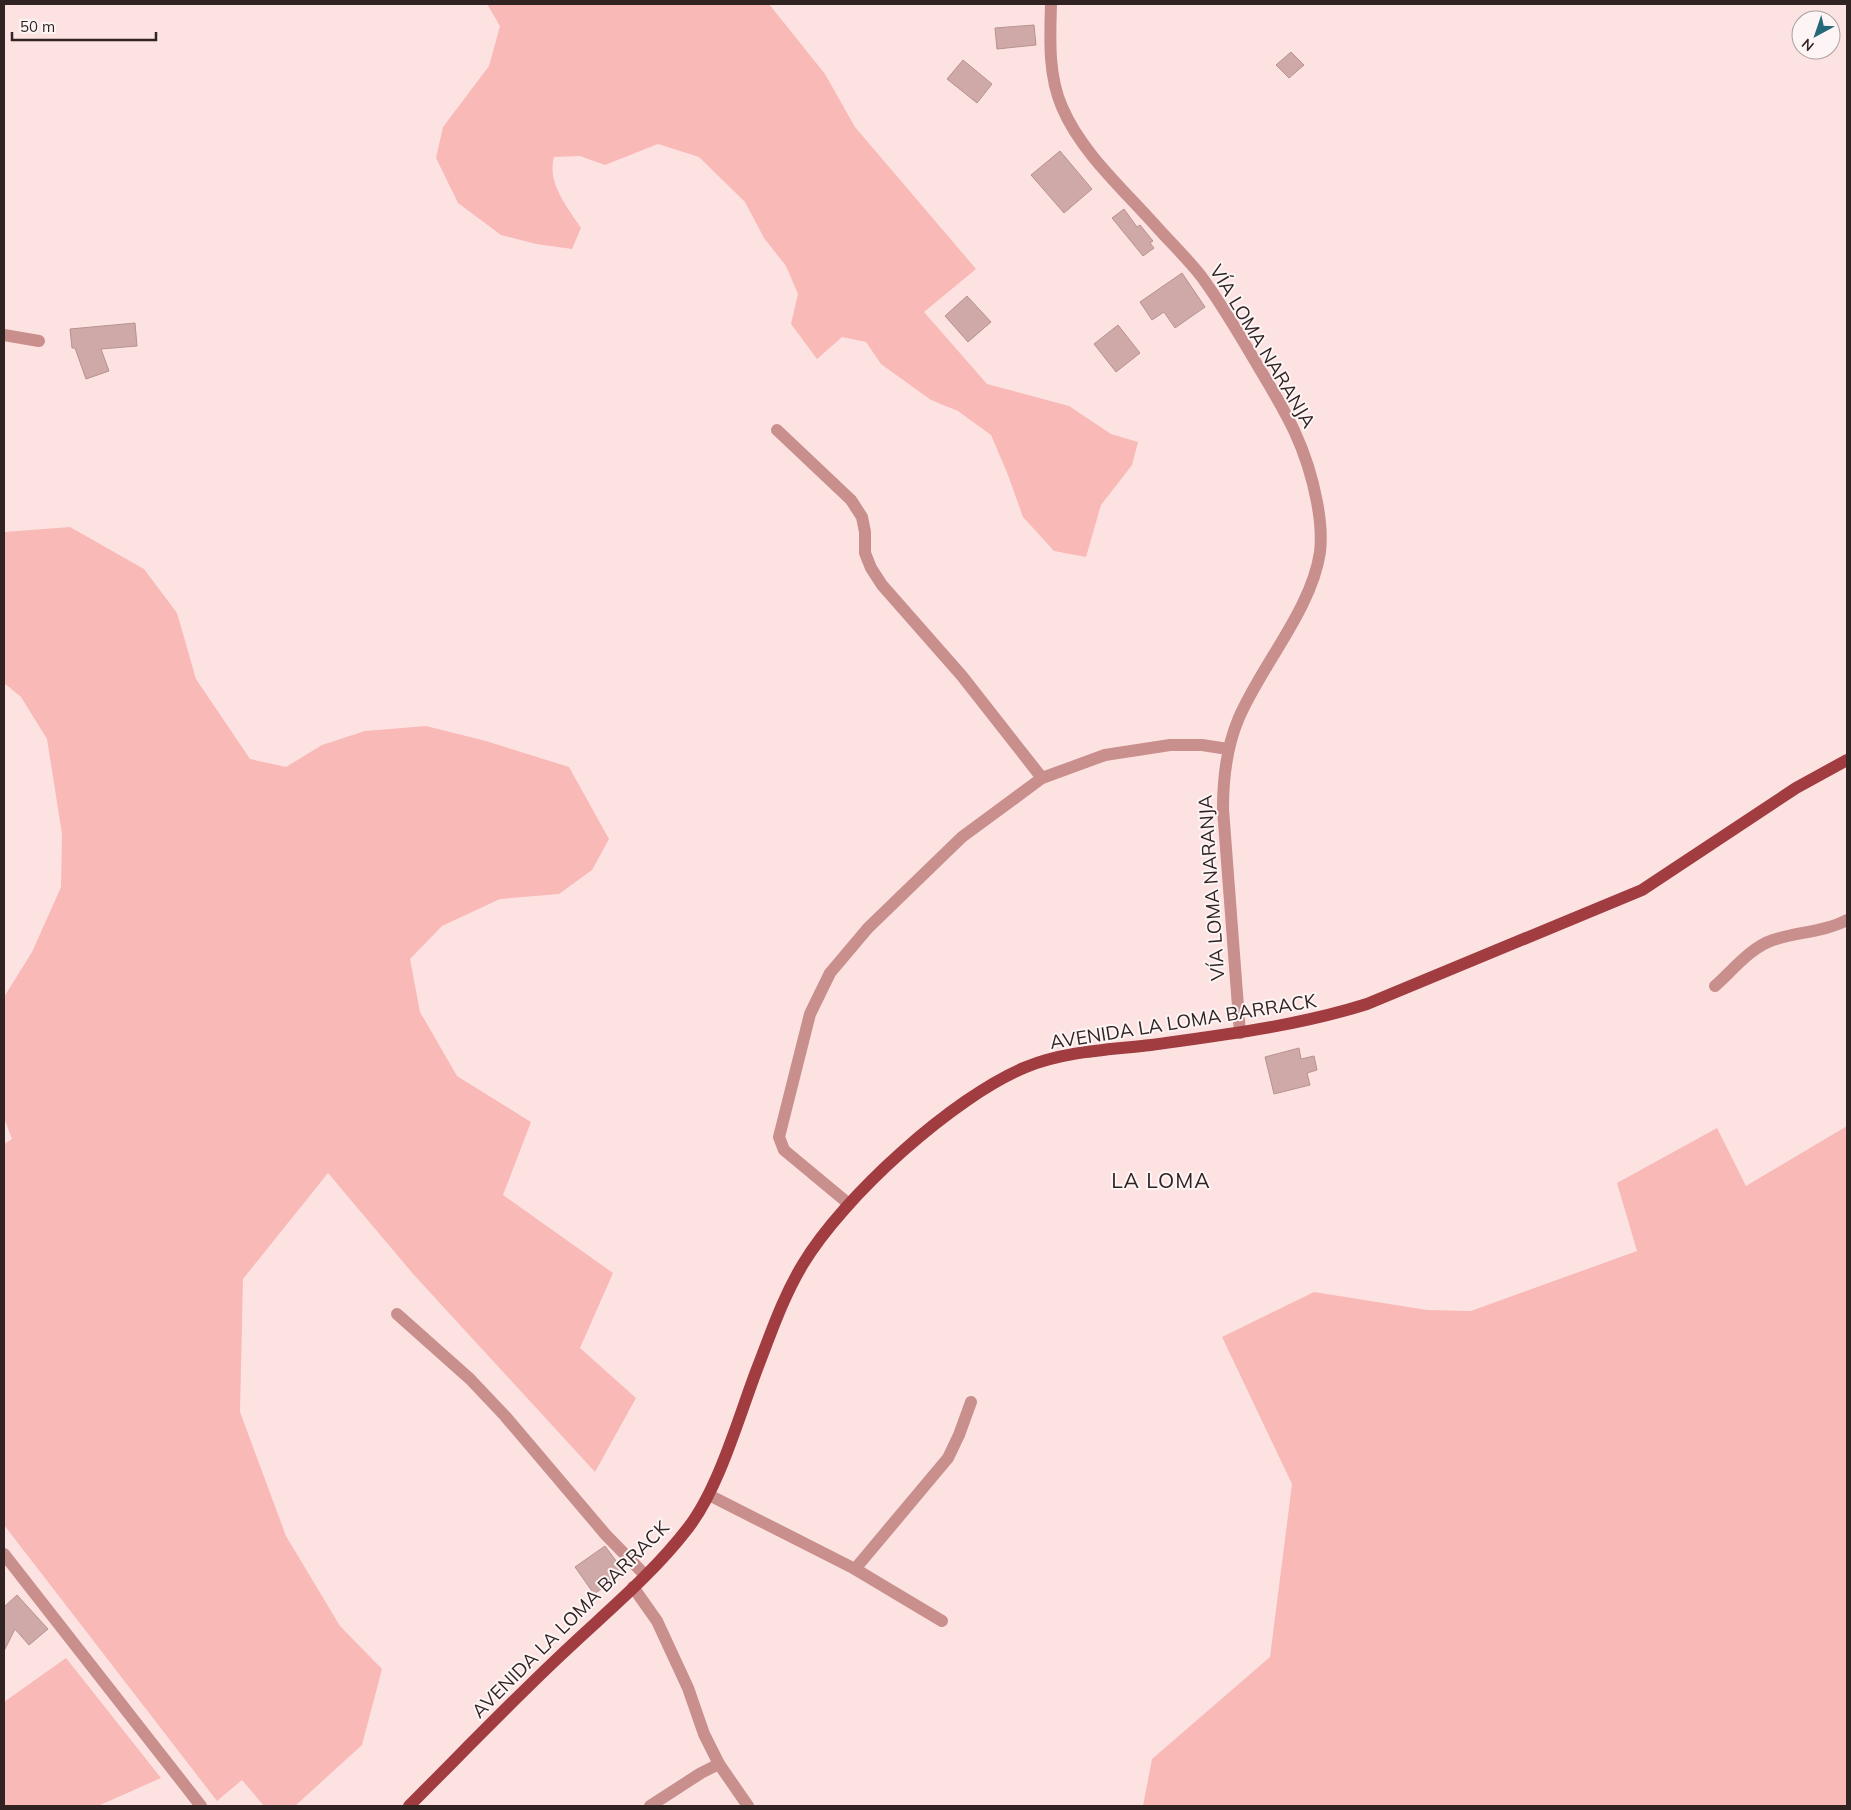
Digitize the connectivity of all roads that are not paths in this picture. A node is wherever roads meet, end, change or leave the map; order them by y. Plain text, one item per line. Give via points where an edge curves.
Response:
1 (1050, 4) edge
2 (4, 335) edge
3 (39, 341) dead end
4 (777, 430) dead end
5 (1228, 748) junction
6 (1847, 760) edge
7 (1042, 778) junction
8 (1847, 920) edge
9 (1715, 986) dead end
10 (1240, 1033) junction
11 (849, 1204) junction
12 (397, 1314) dead end
13 (971, 1402) dead end
14 (709, 1495) junction
15 (4, 1554) edge
16 (855, 1569) junction
17 (645, 1575) junction
18 (633, 1587) junction
19 (942, 1621) dead end
20 (719, 1764) junction
21 (201, 1806) edge
22 (409, 1806) edge
23 (650, 1806) edge
24 (748, 1806) edge

1 - 5 street, VÍA LOMA NARANJA via 1053,78 1062,108 1101,165 1200,274 1215,295 1291,420 1309,465 1321,531 1320,553 1314,574 1299,609 1239,718
2 - 3 street
4 - 7 street via 851,500 862,517 866,532 865,553 878,580 962,676
5 - 7 street via 1170,745 1138,749 1105,755
5 - 10 street, VÍA LOMA NARANJA via 1223,809
6 - 10 main road, AVENIDA LA LOMA BARRACK via 1796,788 1642,890 1367,1004 1328,1016
7 - 11 street via 962,837 892,903 842,959 819,993 810,1014 779,1137 784,1150
8 - 9 street via 1837,926 1771,940
10 - 11 main road, AVENIDA LA LOMA BARRACK via 1060,1056 1025,1068 984,1090 941,1121 898,1156
11 - 14 main road, AVENIDA LA LOMA BARRACK via 803,1264 784,1300
12 - 17 street via 470,1379
13 - 16 street via 948,1458
14 - 16 street
14 - 17 main road, AVENIDA LA LOMA BARRACK via 690,1525
15 - 21 street
16 - 19 street
17 - 18 main road, AVENIDA LA LOMA BARRACK
18 - 20 street via 657,1621 672,1650
18 - 22 main road, AVENIDA LA LOMA BARRACK
20 - 23 street
20 - 24 street

